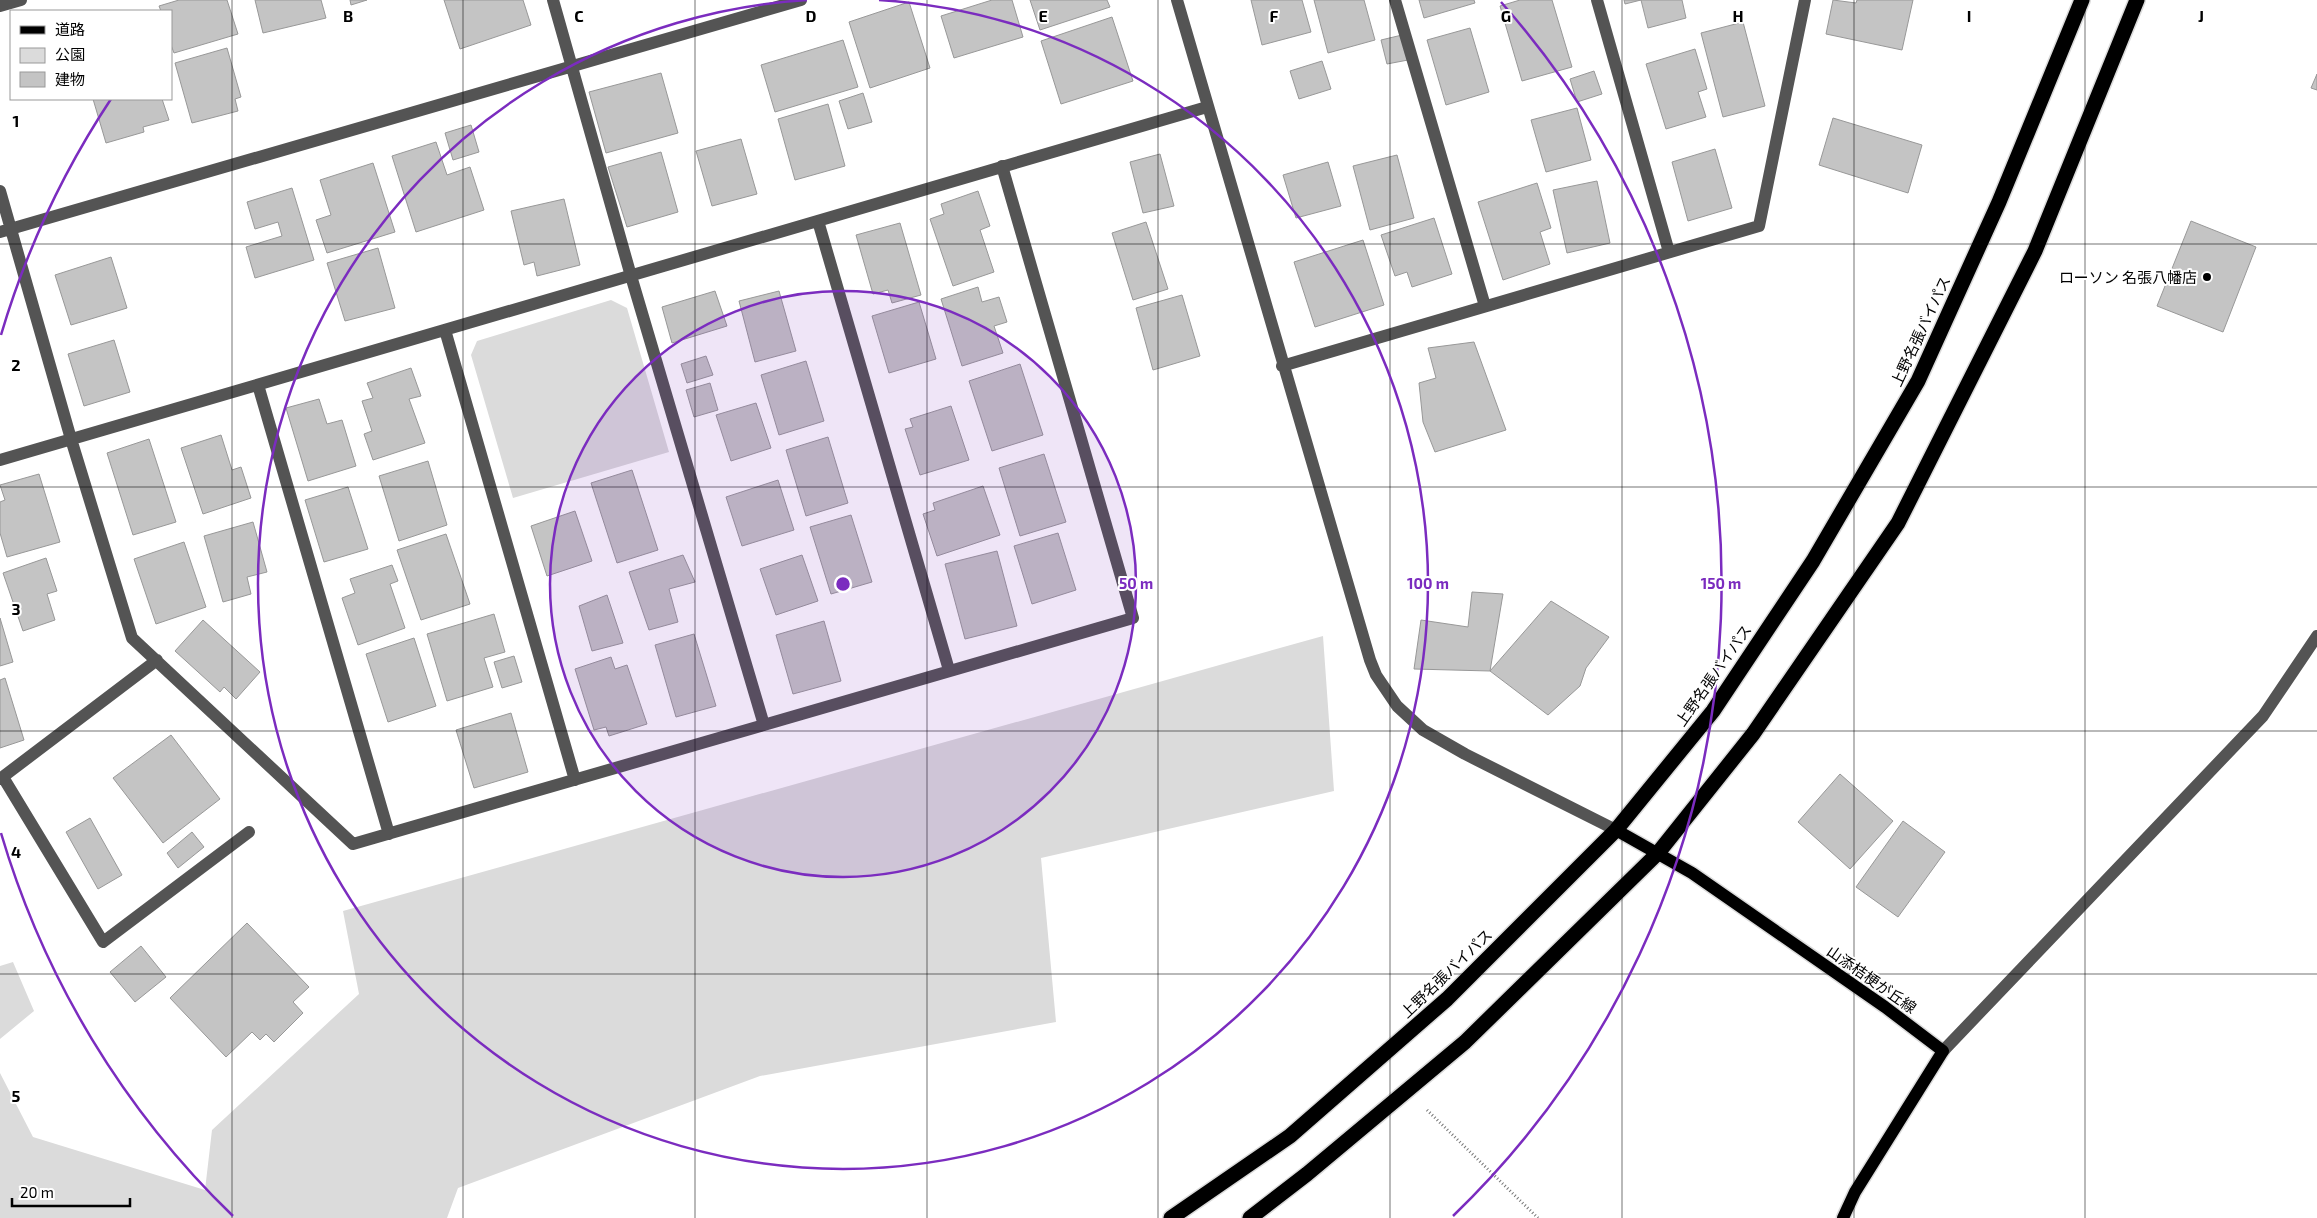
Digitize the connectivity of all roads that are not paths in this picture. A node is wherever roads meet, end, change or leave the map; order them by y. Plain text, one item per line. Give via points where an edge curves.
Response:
1 (21, 0) edge
2 (553, 0) edge
3 (801, 0) edge
4 (1177, 0) edge
5 (1395, 0) edge
6 (1597, 0) edge
7 (1805, 0) edge
8 (2082, 0) edge
9 (2138, 0) edge
10 (0, 6) edge
11 (572, 68) junction
12 (1207, 107) junction
13 (1002, 166) junction
14 (0, 191) edge
15 (818, 221) junction
16 (6, 230) edge
17 (1669, 252) junction
18 (631, 276) junction
19 (1485, 306) junction
20 (445, 330) junction
21 (1282, 366) junction
22 (258, 385) junction
23 (71, 439) junction
24 (0, 460) edge
25 (2317, 636) edge
26 (157, 660) junction
27 (949, 670) junction
28 (764, 725) junction
29 (2, 778) edge
30 (576, 780) junction
31 (1616, 830) junction
32 (249, 832) dead end
33 (388, 834) junction
34 (1658, 854) junction
35 (1943, 1051) junction
36 (1171, 1218) edge
37 (1250, 1218) edge
38 (1843, 1218) edge

1 - 10 street
2 - 11 street
3 - 11 street
4 - 12 street
5 - 19 street
6 - 17 street
7 - 17 street via 1758,226
8 - 31 highway, 上野名張バイパス via 1999,202 1918,381 1812,561 1712,711
9 - 34 highway via 2035,251 1898,523 1753,734
11 - 16 street
11 - 18 street
12 - 13 street
12 - 21 street
13 - 15 street
13 - 27 street via 1133,618
14 - 16 street
15 - 18 street
15 - 27 street
16 - 23 street
17 - 19 street
18 - 20 street
18 - 28 street
19 - 21 street
20 - 22 street
20 - 30 street
21 - 31 street via 1370,660 1397,706 1423,730 1465,754
22 - 23 street
22 - 33 street
23 - 24 street
23 - 26 street via 132,638
25 - 35 street via 2263,716
26 - 29 street
26 - 33 street via 353,844
27 - 28 street
28 - 30 street
29 - 32 street via 103,942
30 - 33 street
31 - 34 main road, 山添桔梗が丘線
31 - 36 highway, 上野名張バイパス via 1447,999 1378,1060 1290,1136
34 - 35 main road, 山添桔梗が丘線 via 1700,879
34 - 37 highway via 1465,1042
35 - 38 main road via 1855,1192

